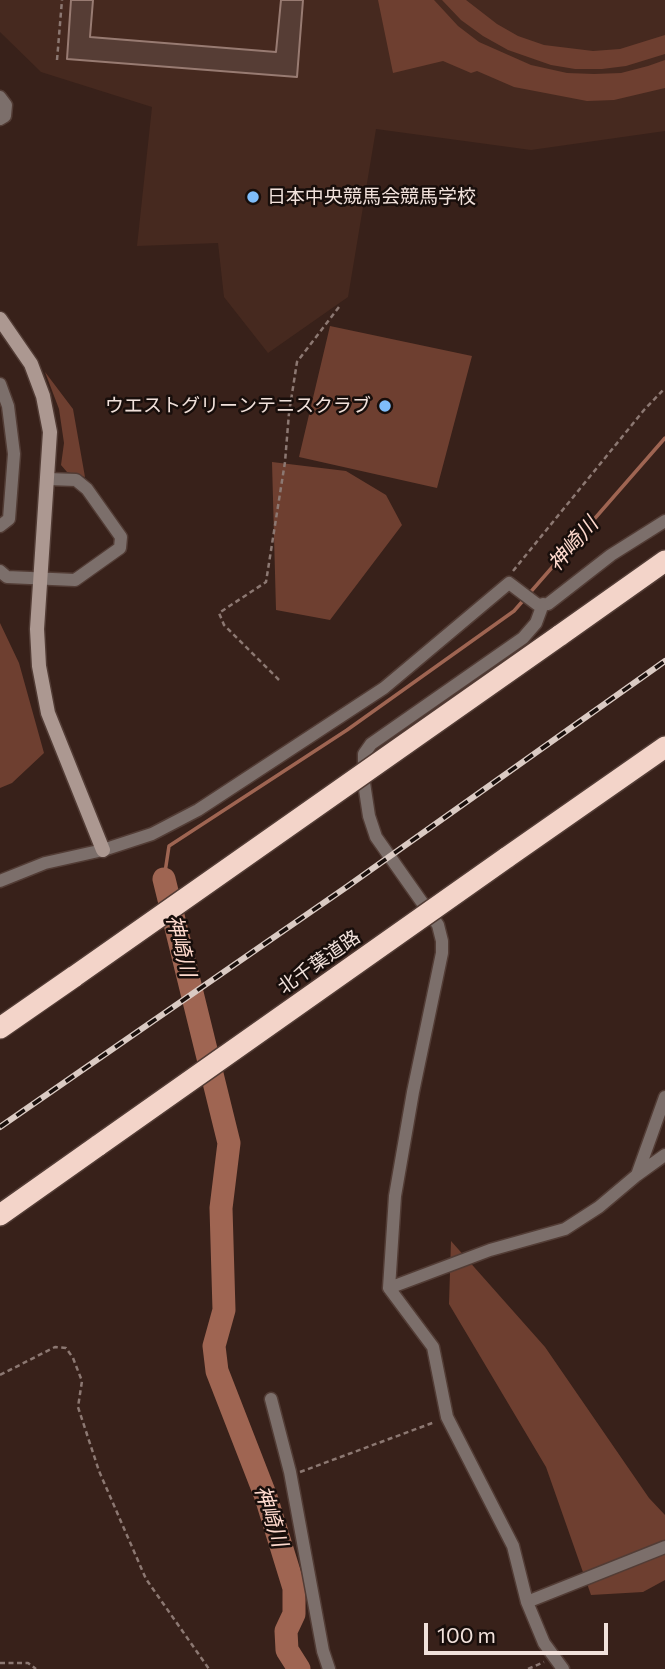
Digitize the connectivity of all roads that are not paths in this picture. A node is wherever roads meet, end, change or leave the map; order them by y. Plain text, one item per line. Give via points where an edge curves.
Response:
1 (0, 97) edge
2 (0, 120) edge
3 (0, 319) edge
4 (0, 384) edge
5 (7, 433) edge
6 (48, 479) junction
7 (665, 521) edge
8 (0, 526) edge
9 (665, 561) edge
10 (0, 571) edge
11 (42, 578) junction
12 (538, 603) junction
13 (665, 747) edge
14 (103, 850) junction
15 (0, 881) edge
16 (0, 1028) edge
17 (665, 1097) edge
18 (665, 1155) edge
19 (637, 1175) junction
20 (0, 1214) edge
21 (389, 1289) junction
22 (271, 1399) dead end
23 (665, 1548) edge
24 (527, 1602) junction
25 (559, 1664) edge
26 (329, 1669) edge

1 - 2 street via 6,105
3 - 6 street via 31,365 43,396 50,432
4 - 5 street via 8,406
5 - 8 street via 15,454 9,519
6 - 11 street
6 - 11 street via 76,480 121,537 120,548 75,580
7 - 12 street via 611,555 548,604
9 - 16 highway, bridge
10 - 11 street via 7,577
11 - 14 street via 38,666 48,713
12 - 14 street via 509,583 384,688 260,770 152,834
12 - 21 street via 536,623 523,638 371,744 364,754 364,783 376,837 438,925 442,941 395,1196
13 - 20 highway, 北千葉道路, bridge
14 - 15 street via 45,863
17 - 19 street
18 - 19 street
19 - 21 street via 565,1229 490,1250
21 - 24 street via 433,1346 447,1417 513,1546
22 - 26 street
23 - 24 street
24 - 25 street via 544,1643

